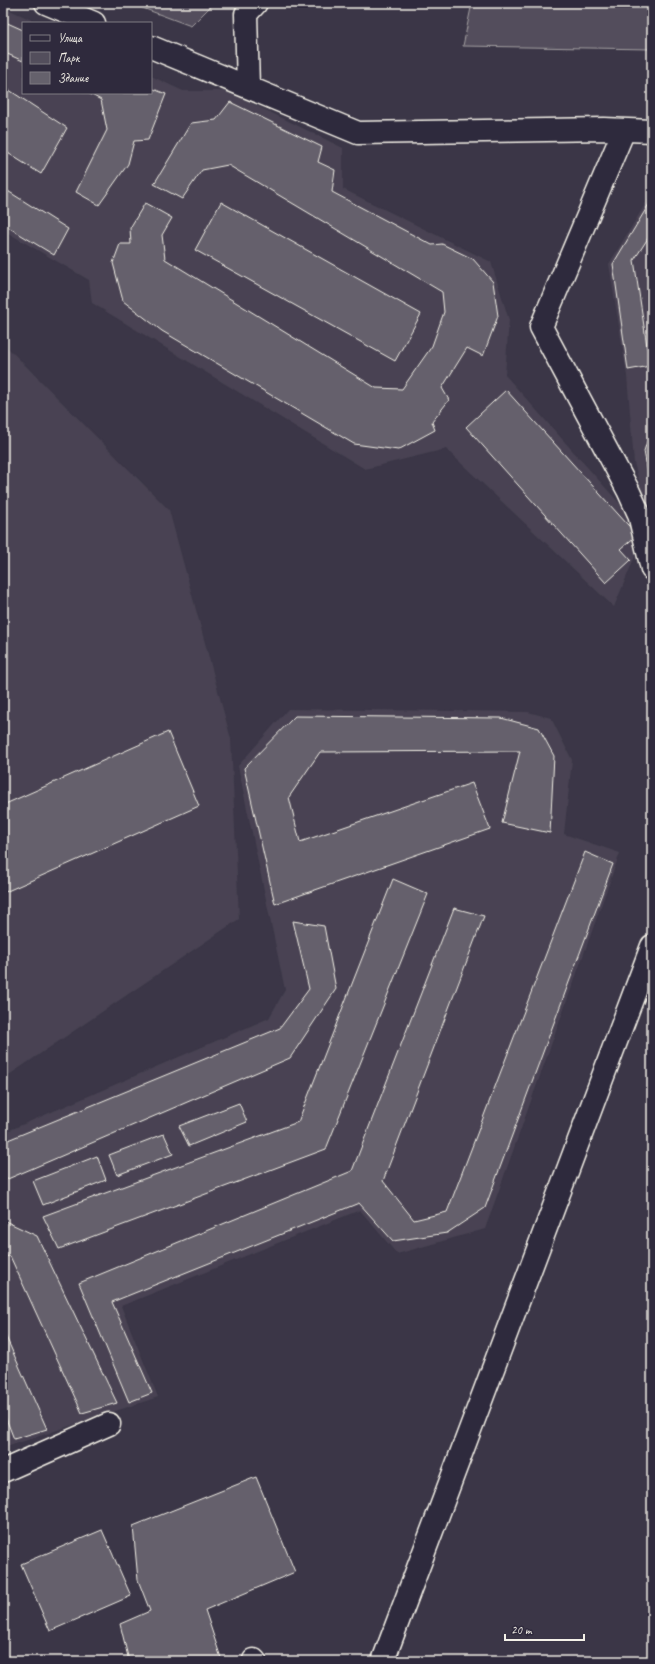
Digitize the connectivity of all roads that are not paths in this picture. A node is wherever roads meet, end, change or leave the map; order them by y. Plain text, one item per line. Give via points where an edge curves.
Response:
1 (46, 3) edge
2 (256, 3) edge
3 (92, 22) edge
4 (152, 47) edge
5 (248, 87) junction
6 (624, 130) junction
7 (652, 131) edge
8 (652, 569) edge
9 (652, 946) edge
10 (109, 1424) dead end
11 (3, 1471) edge
12 (384, 1661) edge

1 - 3 main road
2 - 5 main road via 246,14
4 - 5 main road
5 - 6 main road via 358,133
6 - 7 main road
6 - 8 main road via 541,327 637,508
9 - 12 main road
10 - 11 main road

